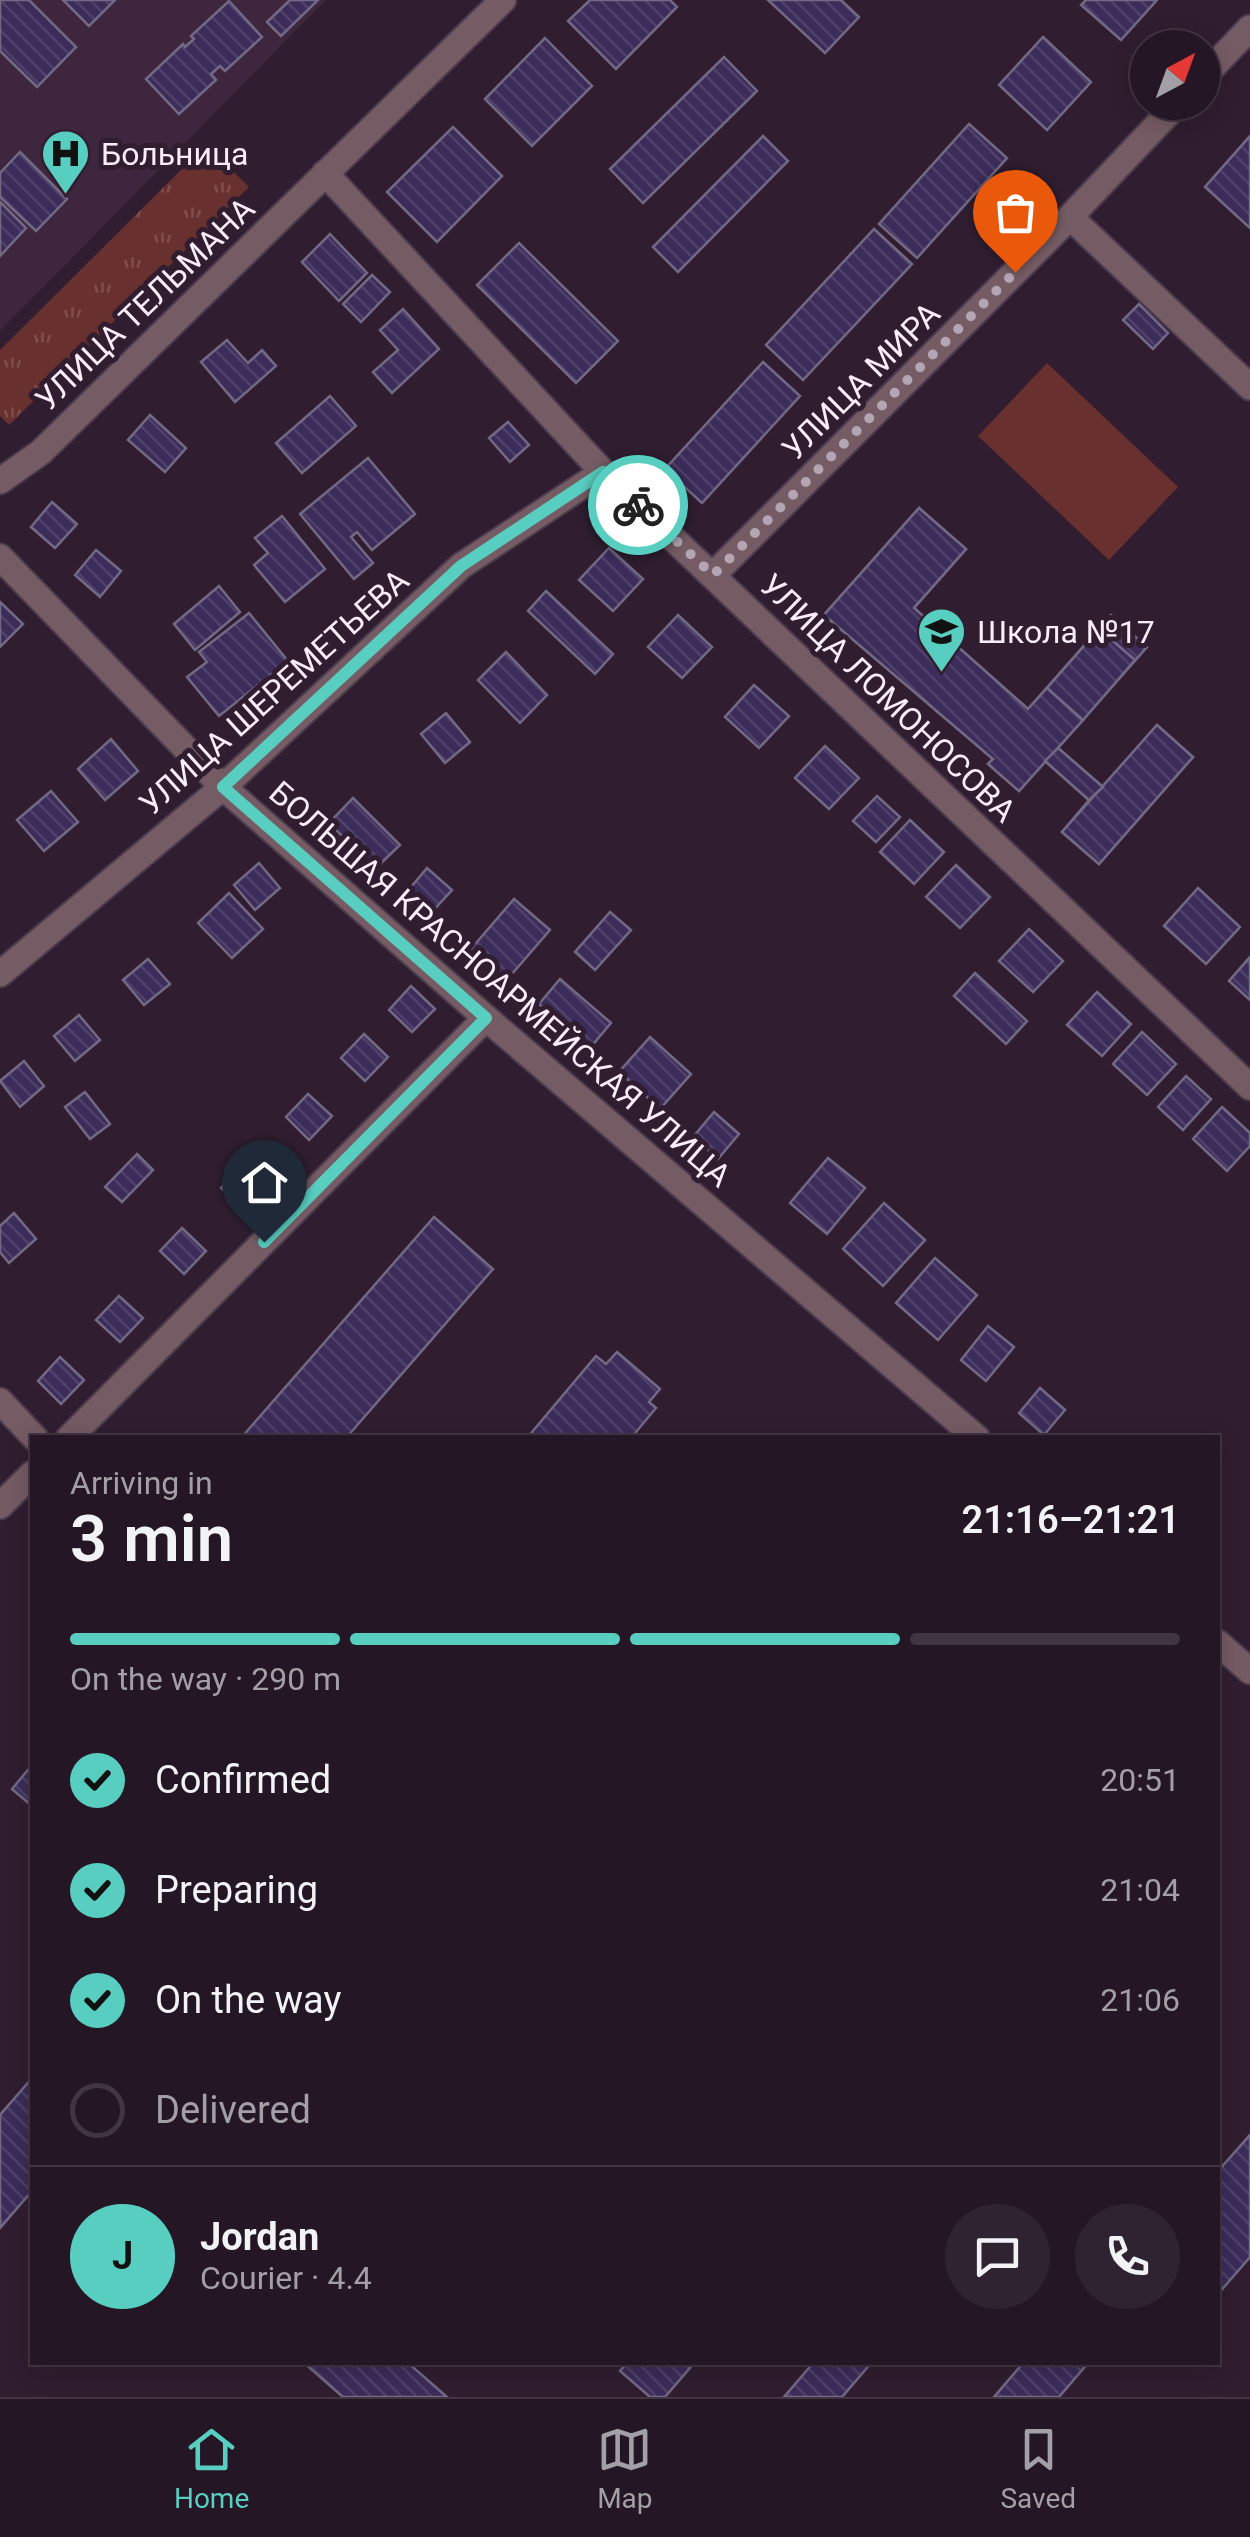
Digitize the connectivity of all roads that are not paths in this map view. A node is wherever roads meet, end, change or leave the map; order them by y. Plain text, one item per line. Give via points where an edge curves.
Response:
1 (503, 0) edge
2 (1250, 28) edge
3 (1220, 59) edge
4 (1162, 120) edge
5 (324, 173) junction
6 (1070, 217) junction
7 (1250, 387) edge
8 (603, 472) junction
9 (0, 481) edge
10 (0, 557) edge
11 (713, 575) junction
12 (223, 787) junction
13 (0, 974) edge
14 (486, 1018) junction
15 (1250, 1088) edge
16 (0, 1400) edge
17 (32, 1435) edge
18 (72, 1435) edge
19 (973, 1435) edge
20 (30, 1476) edge
21 (0, 1506) edge
22 (1220, 1645) edge
23 (1250, 1671) edge

1 - 5 street, УЛИЦА ТЕЛЬМАНА
2 - 3 street
4 - 6 street, УЛИЦА МИРА
5 - 8 street, УЛИЦА ЛОМОНОСОВА
5 - 9 street, УЛИЦА ТЕЛЬМАНА via 41,452
6 - 7 street
6 - 11 street, УЛИЦА МИРА
8 - 11 street, УЛИЦА ЛОМОНОСОВА
8 - 12 street, УЛИЦА ШЕРЕМЕТЬЕВА via 461,566
10 - 12 street, БОЛЬШАЯ КРАСНОАРМЕЙСКАЯ УЛИЦА
11 - 15 street, УЛИЦА ЛОМОНОСОВА
12 - 13 street, УЛИЦА ШЕРЕМЕТЬЕВА
12 - 14 street, БОЛЬШАЯ КРАСНОАРМЕЙСКАЯ УЛИЦА
14 - 18 street
14 - 19 street, БОЛЬШАЯ КРАСНОАРМЕЙСКАЯ УЛИЦА
16 - 17 street
20 - 21 street
22 - 23 street

